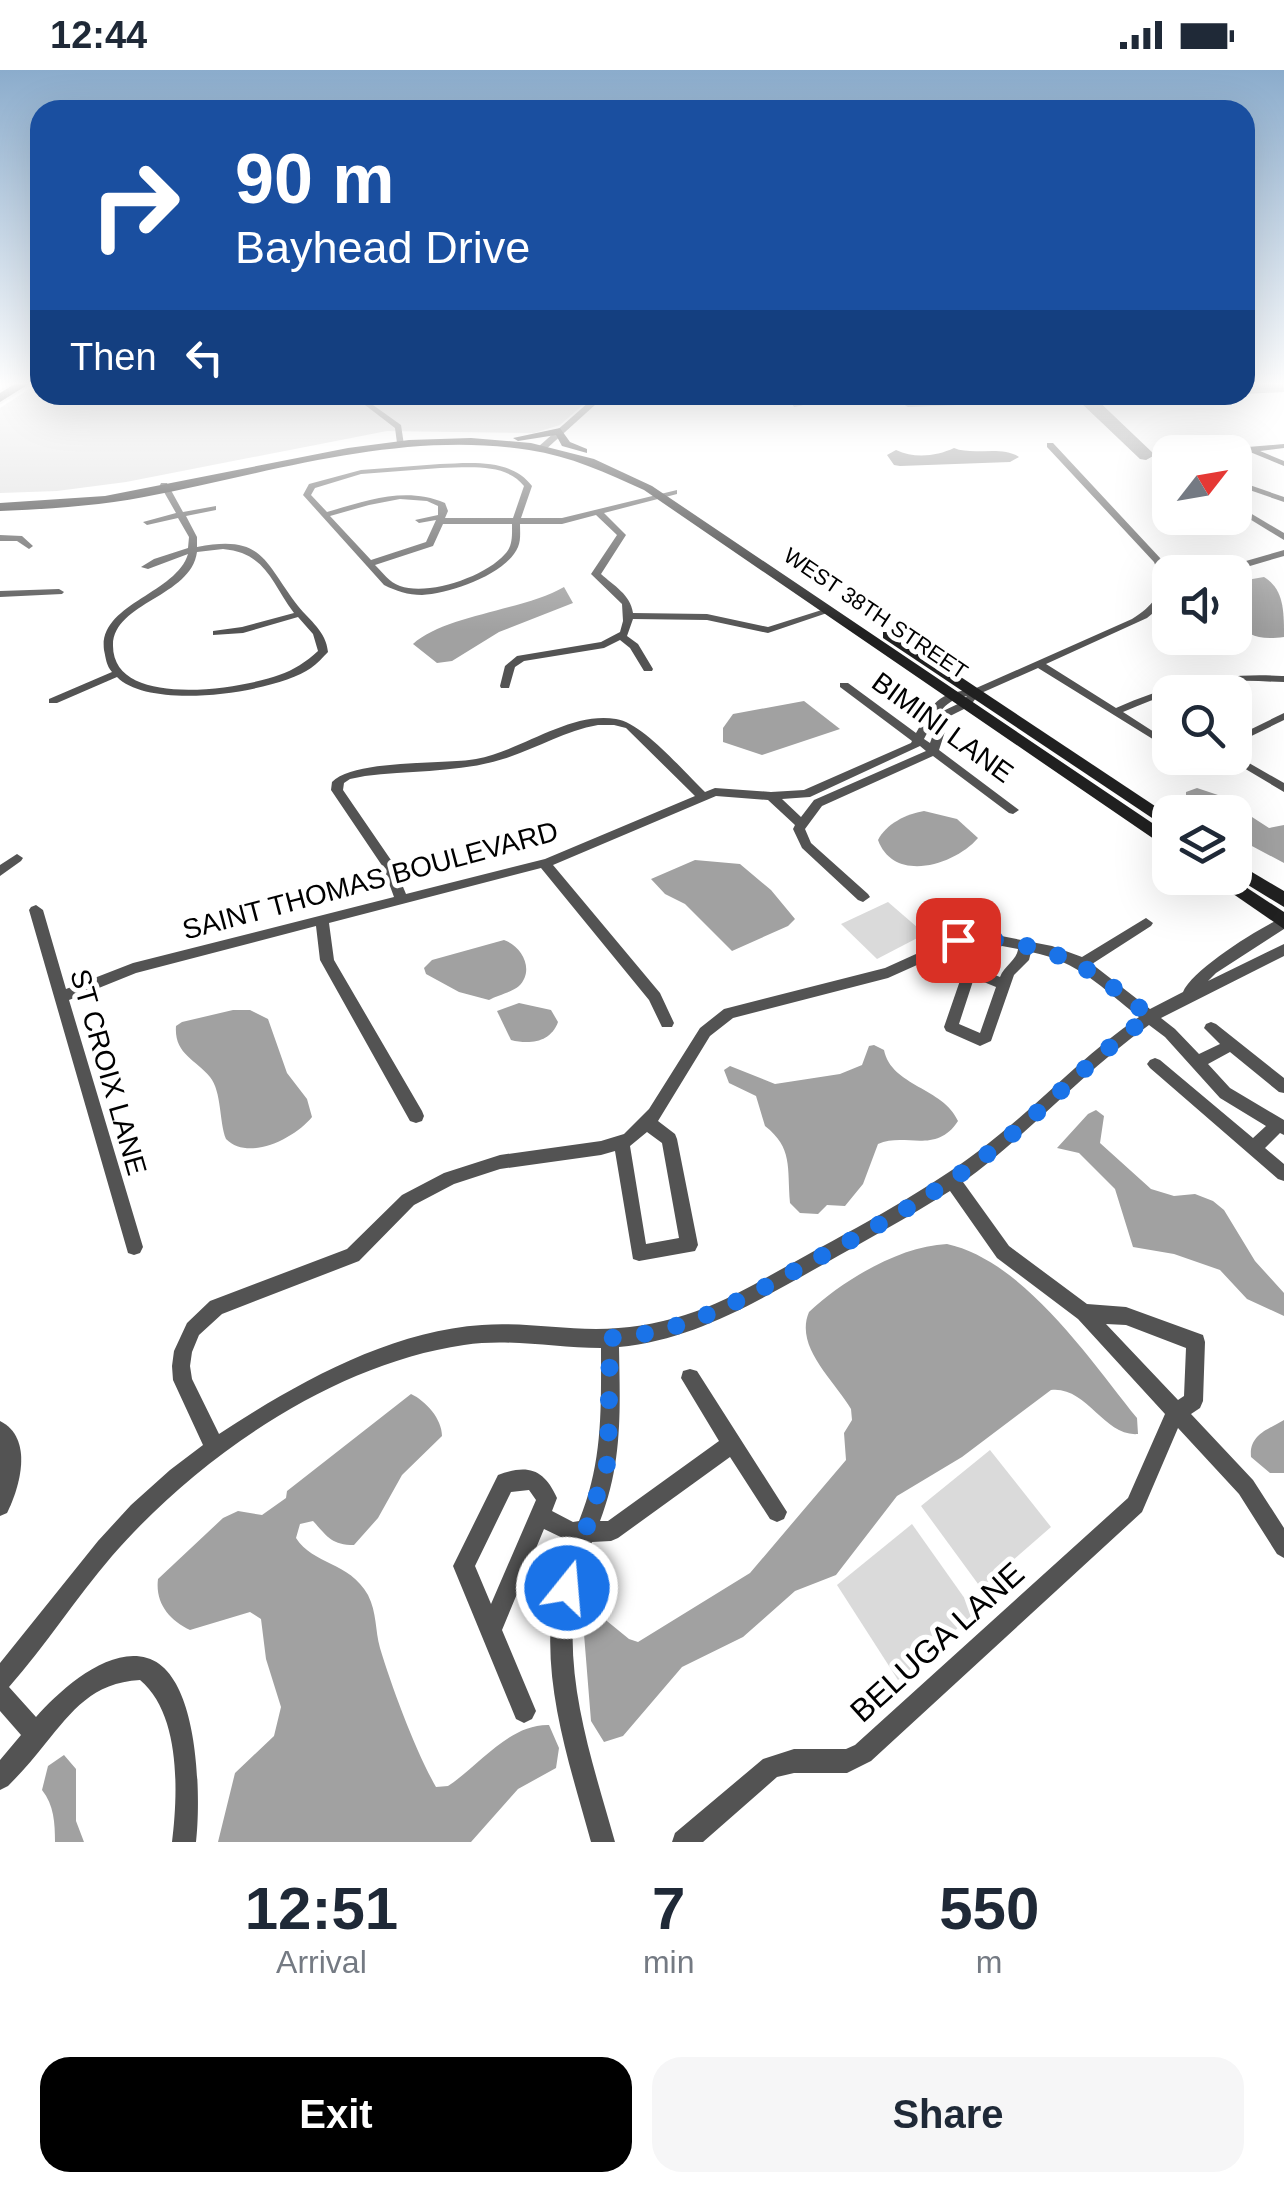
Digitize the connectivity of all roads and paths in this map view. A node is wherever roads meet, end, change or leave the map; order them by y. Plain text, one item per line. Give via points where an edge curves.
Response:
1 (272, 465) edge
2 (599, 465) edge
3 (618, 465) edge
4 (1068, 465) edge
5 (165, 487) junction
6 (1252, 488) edge
7 (667, 494) junction
8 (1284, 500) edge
9 (0, 505) edge
10 (213, 508) dead end
11 (597, 511) junction
12 (324, 514) junction
13 (181, 516) junction
14 (1252, 517) edge
15 (420, 520) dead end
16 (440, 521) junction
17 (147, 522) dead end
18 (516, 522) junction
19 (1284, 537) edge
20 (0, 538) edge
21 (29, 546) dead end
22 (194, 550) junction
23 (1284, 553) edge
24 (1152, 555) edge
25 (369, 564) junction
26 (1252, 564) edge
27 (145, 566) dead end
28 (59, 592) dead end
29 (0, 594) edge
30 (1152, 608) edge
31 (828, 611) junction
32 (300, 614) junction
33 (629, 616) junction
34 (216, 634) dead end
35 (621, 636) junction
36 (1038, 664) junction
37 (648, 669) dead end
38 (116, 674) junction
39 (1282, 679) edge
40 (844, 685) dead end
41 (504, 686) dead end
42 (965, 697) junction
43 (53, 701) dead end
44 (1115, 712) junction
45 (1284, 716) edge
46 (632, 728) joint
47 (1252, 732) edge
48 (1152, 735) edge
49 (920, 742) junction
50 (933, 752) junction
51 (1252, 769) edge
52 (339, 780) joint
53 (1284, 788) edge
54 (806, 794) junction
55 (770, 796) junction
56 (703, 797) junction
57 (818, 804) junction
58 (1013, 810) dead end
59 (1152, 813) edge
60 (801, 824) junction
61 (1152, 831) edge
62 (17, 858) dead end
63 (544, 863) junction
64 (0, 872) edge
65 (1252, 879) edge
66 (1244, 895) edge
67 (862, 898) dead end
68 (402, 900) junction
69 (1284, 900) edge
70 (36, 910) dead end
71 (322, 922) junction
72 (1284, 922) edge
73 (1146, 924) dead end
74 (948, 945) junction
75 (1025, 946) junction
76 (1284, 949) edge
77 (1081, 964) junction
78 (970, 971) junction
79 (1004, 984) junction
80 (1184, 995) junction
81 (62, 997) junction
82 (1150, 1016) junction
83 (667, 1023) dead end
84 (1211, 1028) dead end
85 (1231, 1045) junction
86 (1197, 1062) junction
87 (1154, 1064) dead end
88 (1284, 1087) edge
89 (416, 1116) dead end
90 (648, 1123) junction
91 (1281, 1126) edge
92 (622, 1143) junction
93 (1253, 1148) junction
94 (1284, 1174) edge
95 (952, 1180) junction
96 (134, 1247) dead end
97 (1084, 1313) junction
98 (610, 1338) junction
99 (690, 1378) dead end
100 (1175, 1413) junction
101 (4, 1438) edge
102 (733, 1443) junction
103 (215, 1448) junction
104 (0, 1506) edge
105 (777, 1512) dead end
106 (539, 1516) junction
107 (584, 1532) junction
108 (1284, 1547) edge
109 (491, 1630) junction
110 (0, 1680) edge
111 (0, 1694) edge
112 (524, 1711) dead end
113 (38, 1736) junction
114 (0, 1778) edge
115 (184, 1842) edge
116 (603, 1842) edge
117 (684, 1842) edge

1 - 5 main road
2 - 7 main road, WEST 38TH STREET
3 - 7 main road, WEST 38TH STREET via 647,476
4 - 24 street
5 - 9 main road via 80,502
5 - 13 street
6 - 8 street
7 - 11 street
7 - 31 main road, WEST 38TH STREET
7 - 42 main road, WEST 38TH STREET
10 - 13 street
11 - 18 street via 562,521
11 - 33 street via 622,535 596,574 625,599
12 - 16 street via 420,498 441,504
12 - 18 street via 305,487 370,471 434,466 506,471 528,482
12 - 25 street
13 - 17 street
13 - 22 street
14 - 19 street
15 - 16 street
16 - 18 street
16 - 25 street via 427,546
18 - 25 street via 515,546 498,566 445,588 412,592 389,584
20 - 21 street via 19,538
22 - 27 street
22 - 32 street via 230,548 258,556
22 - 38 street via 174,580 112,625 108,639
23 - 26 street
28 - 29 street
30 - 36 street
31 - 33 street via 770,630 707,617
31 - 42 main road, WEST 38TH STREET
32 - 34 street
32 - 38 street via 322,638 323,652 305,671 271,684 165,693
33 - 35 street
35 - 37 street
35 - 41 street via 604,645 521,658 510,666
36 - 42 street
36 - 44 street
38 - 43 street
39 - 44 street via 1178,685
40 - 49 street, BIMINI LANE
42 - 49 street via 930,714
42 - 50 street via 945,714
42 - 59 main road, WEST 38TH STREET
42 - 61 main road, WEST 38TH STREET
44 - 48 street
45 - 47 street
46 - 52 street via 596,721 490,760
46 - 56 street
49 - 50 street, BIMINI LANE
49 - 54 street, SAINT THOMAS BOULEVARD
50 - 57 street
50 - 58 street, BIMINI LANE
51 - 53 street
52 - 68 street via 336,790 389,866
54 - 55 street, SAINT THOMAS BOULEVARD
54 - 57 street
55 - 56 street, SAINT THOMAS BOULEVARD
55 - 60 street
56 - 63 street, SAINT THOMAS BOULEVARD
57 - 60 street
60 - 67 street via 806,845
62 - 64 street
63 - 68 street, SAINT THOMAS BOULEVARD
63 - 83 street via 655,997
65 - 69 main road
66 - 72 main road
68 - 71 street, SAINT THOMAS BOULEVARD
70 - 81 street, ST CROIX LANE
71 - 81 street, SAINT THOMAS BOULEVARD via 134,968
71 - 89 street via 327,960
72 - 80 street via 1211,969
73 - 77 street
74 - 75 street via 974,938
74 - 78 street
74 - 90 street via 895,971 720,1018
75 - 77 street
75 - 79 street
76 - 80 street via 1255,968
77 - 82 street
78 - 79 street
78 - 79 street via 950,1023 977,1039 986,1037
80 - 82 street
81 - 96 street, ST CROIX LANE
82 - 86 street
82 - 95 street
84 - 85 street
85 - 86 street
85 - 88 street
86 - 91 street via 1225,1094
87 - 93 street
90 - 92 street
90 - 92 street via 669,1139 689,1245 639,1252
91 - 93 street
92 - 103 street via 500,1162 450,1178 408,1200 354,1255 210,1312 190,1336 182,1380
93 - 94 street
95 - 97 street via 1002,1252
95 - 98 street via 728,1308 667,1329
97 - 100 street
97 - 100 street, BELUGA LANE via 1126,1316 1196,1342 1193,1402
98 - 103 street via 482,1334 417,1345 331,1380
98 - 107 street via 610,1446
99 - 102 street
100 - 108 street via 1246,1487
100 - 117 street, BELUGA LANE via 1135,1505 920,1704 847,1762 771,1767
101 - 104 street via 12,1478
102 - 105 street
102 - 107 street via 611,1530
103 - 110 street via 126,1524
106 - 107 street
106 - 109 street
106 - 109 street via 547,1498 534,1480 505,1482 464,1566
107 - 116 street via 565,1598 562,1661
109 - 112 street
111 - 113 street
113 - 114 street
113 - 115 street via 74,1693 99,1676 139,1668 160,1677 186,1764

